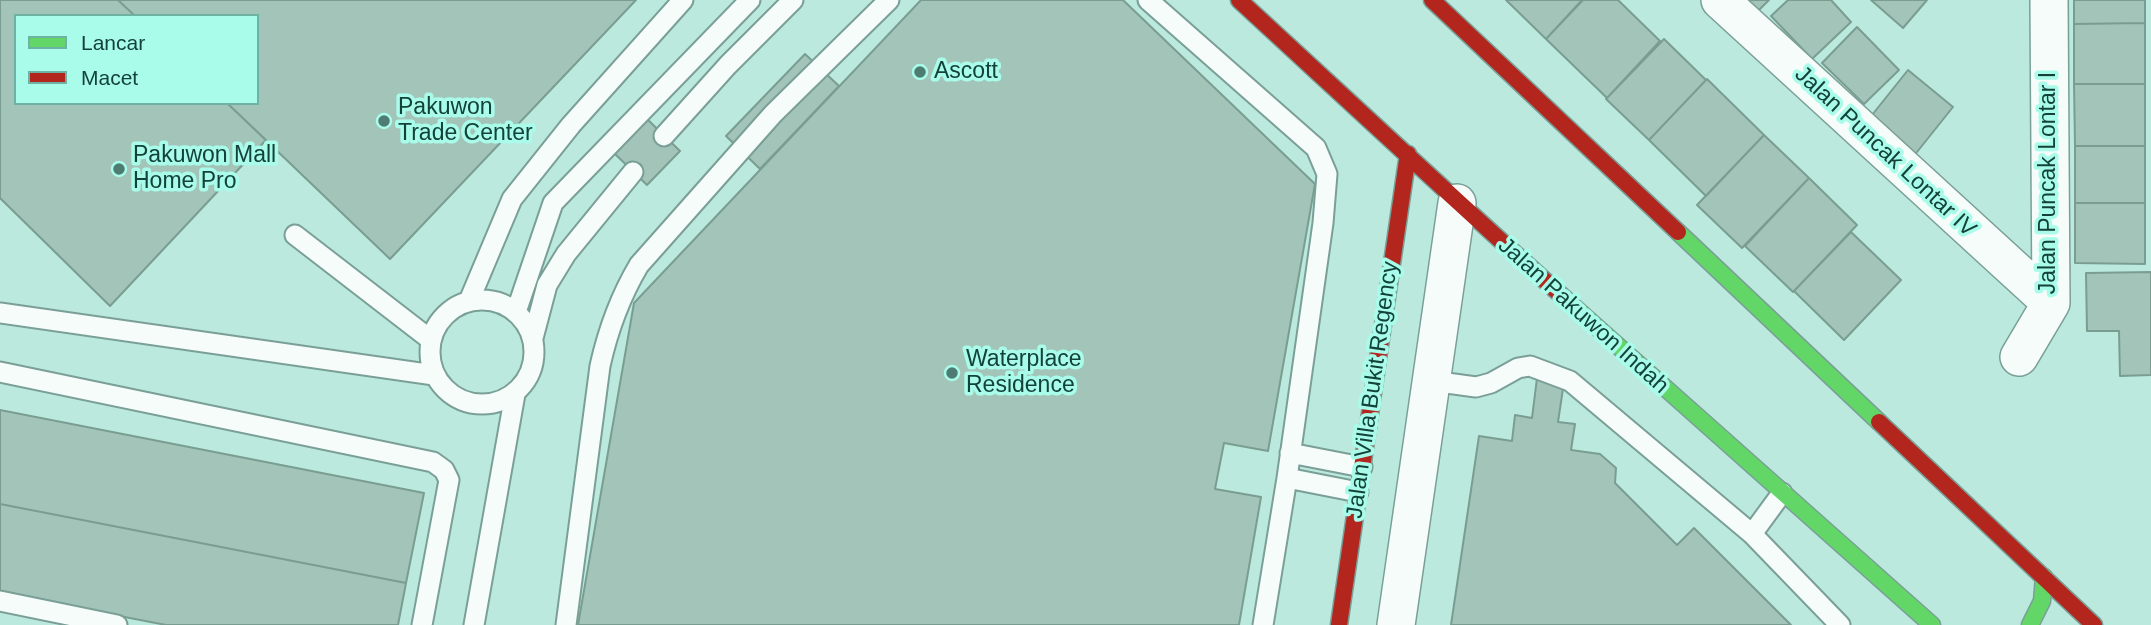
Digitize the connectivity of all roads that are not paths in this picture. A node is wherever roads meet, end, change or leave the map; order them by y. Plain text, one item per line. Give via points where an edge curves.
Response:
1 (683, 0) edge
2 (750, 0) edge
3 (793, 0) edge
4 (1148, 0) edge
5 (1239, 0) edge
6 (1432, 0) edge
7 (1720, 0) edge
8 (2049, 0) edge
9 (885, 2) edge
10 (664, 136) dead end
11 (1408, 154) junction
12 (633, 172) dead end
13 (1457, 203) junction
14 (295, 235) dead end
15 (469, 301) junction
16 (2051, 303) junction
17 (516, 312) junction
18 (0, 313) edge
19 (533, 338) junction
20 (431, 340) junction
21 (2019, 357) dead end
22 (0, 372) edge
23 (434, 374) junction
24 (1432, 381) junction
25 (515, 394) junction
26 (1290, 453) junction
27 (1362, 467) junction
28 (1287, 478) junction
29 (1359, 492) junction
30 (1782, 493) junction
31 (1752, 534) junction
32 (2044, 577) junction
33 (0, 601) edge
34 (117, 625) edge
35 (422, 625) edge
36 (474, 625) edge
37 (566, 625) edge
38 (1263, 625) edge
39 (1339, 625) edge
40 (1396, 625) edge
41 (1840, 625) edge
42 (1932, 625) edge
43 (2030, 625) edge
44 (2094, 625) edge

1 - 15 lane via 512,199
2 - 17 lane via 553,203
3 - 10 lane
4 - 26 lane via 1316,148 1327,174
5 - 11 street, Jalan Pakuwon Indah
6 - 32 street
7 - 16 street, Jalan Puncak Lontar IV
8 - 16 street, Jalan Puncak Lontar I
9 - 37 lane via 773,114 639,265 625,289 600,366
11 - 13 street, Jalan Pakuwon Indah
11 - 27 street, Jalan Villa Bukit Regency
12 - 19 lane via 566,254 547,285
13 - 24 street
13 - 30 street, Jalan Pakuwon Indah
14 - 20 lane
15 - 17 lane via 494,300
15 - 20 lane via 452,309
16 - 21 street, Jalan Puncak Lontar I
17 - 19 lane
18 - 23 lane
19 - 25 lane via 534,359 528,379
20 - 23 lane
22 - 35 lane via 433,462 449,480
23 - 25 lane via 458,399 475,405 496,403
24 - 31 lane via 1476,387 1530,366 1570,382
24 - 40 street
25 - 36 lane
26 - 27 lane
26 - 28 lane
27 - 29 street, Jalan Villa Bukit Regency
28 - 29 lane
28 - 38 lane
29 - 39 street, Jalan Villa Bukit Regency
30 - 31 lane
30 - 42 street, Jalan Pakuwon Indah
31 - 41 lane
32 - 43 street via 2042,601
32 - 44 street
33 - 34 lane

